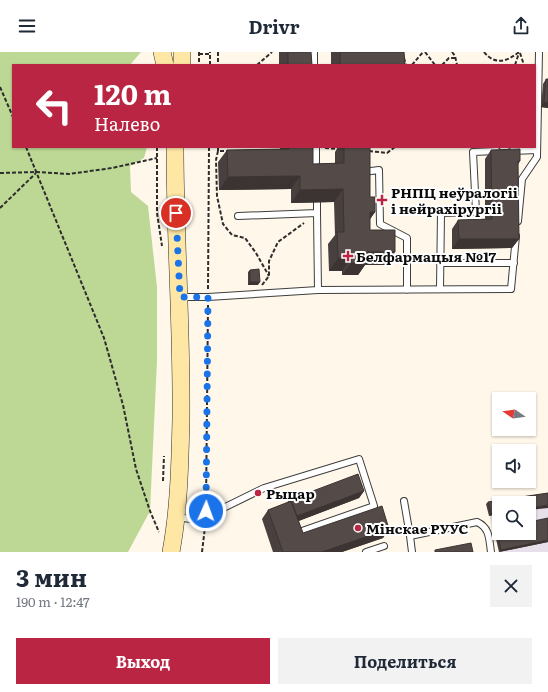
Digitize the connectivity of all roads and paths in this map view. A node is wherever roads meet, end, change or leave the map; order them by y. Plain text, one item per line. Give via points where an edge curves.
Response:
1 (162, 52) edge
2 (170, 52) edge
3 (182, 52) edge
4 (218, 52) edge
5 (272, 52) edge
6 (314, 52) edge
7 (402, 52) edge
8 (424, 52) edge
9 (452, 52) edge
10 (484, 52) edge
11 (520, 52) edge
12 (539, 52) edge
13 (199, 53) edge
14 (210, 53) edge
15 (455, 58) junction
16 (166, 64) edge
17 (173, 64) edge
18 (182, 64) edge
19 (199, 64) edge
20 (210, 64) edge
21 (218, 64) edge
22 (258, 64) edge
23 (314, 64) edge
24 (406, 64) edge
25 (413, 64) edge
26 (434, 64) edge
27 (443, 64) edge
28 (457, 64) edge
29 (515, 64) edge
30 (524, 64) edge
31 (0, 87) edge
32 (12, 115) edge
33 (26, 148) edge
34 (157, 148) edge
35 (175, 148) edge
36 (209, 148) edge
37 (218, 148) edge
38 (316, 148) edge
39 (394, 148) edge
40 (234, 150) edge
41 (368, 150) edge
42 (537, 150) junction
43 (501, 151) edge
44 (508, 151) edge
45 (157, 158) junction
46 (37, 172) junction
47 (361, 172) edge
48 (0, 173) edge
49 (316, 176) edge
50 (317, 202) edge
51 (0, 208) edge
52 (317, 213) junction
53 (238, 216) dead end
54 (517, 225) edge
55 (516, 232) edge
56 (162, 250) dead end
57 (440, 263) junction
58 (514, 263) junction
59 (440, 289) junction
60 (318, 290) junction
61 (407, 290) junction
62 (248, 295) junction
63 (180, 297) junction
64 (208, 297) junction
65 (164, 453) dead end
66 (163, 486) dead end
67 (404, 501) dead end
68 (176, 516) junction
69 (206, 517) junction
70 (159, 525) dead end
71 (302, 531) edge
72 (158, 532) junction
73 (410, 536) junction
74 (157, 538) dead end
75 (384, 546) dead end
76 (171, 552) edge
77 (202, 552) edge
78 (366, 552) edge
79 (412, 552) edge
80 (491, 552) edge

1 - 16 main road
2 - 17 main road
3 - 18 main road
4 - 21 path
5 - 22 path
6 - 23 lane
7 - 24 path
8 - 25 path
8 - 26 path
9 - 15 path
10 - 11 path via 493,60 505,61
11 - 29 path
11 - 30 path
12 - 42 lane
13 - 14 path
13 - 19 path
14 - 20 path
15 - 27 path via 449,58
15 - 28 path
31 - 32 path
33 - 46 path
34 - 45 path
35 - 63 main road
36 - 64 path
37 - 40 path via 218,151
38 - 49 lane
39 - 41 path via 387,153
42 - 44 lane
42 - 54 lane via 537,157 522,179
43 - 57 lane via 473,152 476,212 441,213
45 - 46 path via 69,174
45 - 56 path via 157,213
46 - 48 path
46 - 51 path
46 - 72 path via 104,338 123,405 136,469
47 - 61 lane via 380,170 380,224 407,238
50 - 52 lane
52 - 53 lane
52 - 60 lane
52 - 62 path via 278,242 269,261 269,276 262,286
55 - 58 lane
57 - 58 lane
57 - 59 lane
58 - 59 lane via 511,289
59 - 61 lane
60 - 61 lane
60 - 62 lane
62 - 64 lane
63 - 64 lane
63 - 68 main road via 180,440
64 - 69 path
65 - 66 path
67 - 73 lane
68 - 69 lane via 197,520
68 - 76 main road
69 - 71 lane via 264,488 359,459 374,506
69 - 77 path
70 - 72 path
72 - 74 path
73 - 79 lane
73 - 80 lane via 477,522 484,525 488,532
75 - 78 lane

